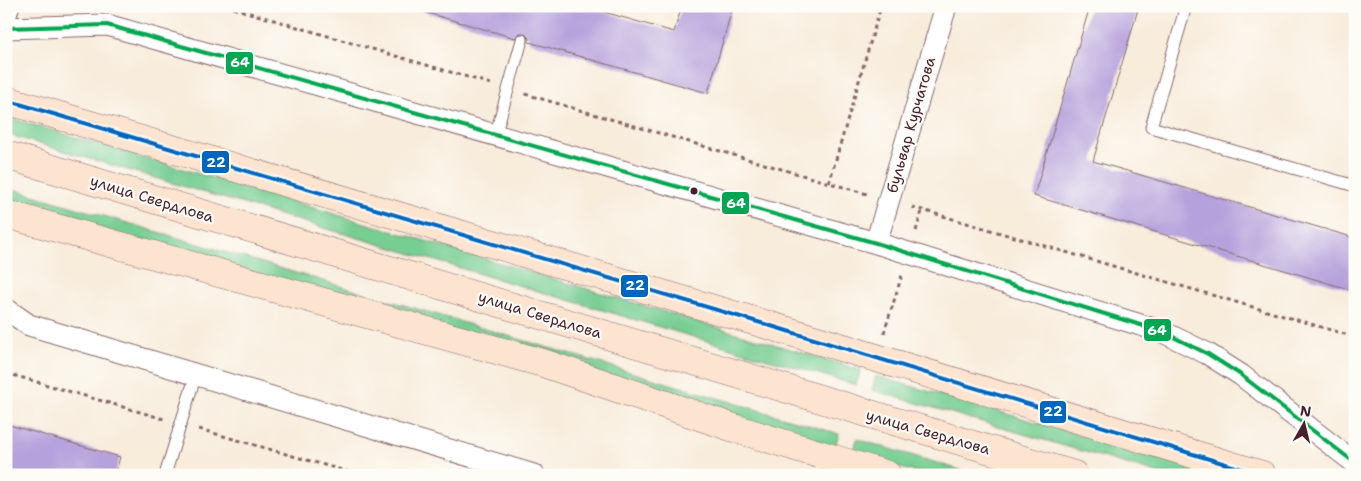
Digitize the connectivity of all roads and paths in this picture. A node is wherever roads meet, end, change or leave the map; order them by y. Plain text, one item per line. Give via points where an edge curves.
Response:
1 (14, 6) edge
2 (226, 6) edge
3 (882, 6) edge
4 (946, 6) edge
5 (1186, 6) edge
6 (7, 28) edge
7 (522, 40) dead end
8 (508, 89) junction
9 (6, 100) edge
10 (495, 136) junction
11 (6, 155) edge
12 (830, 183) junction
13 (1355, 186) edge
14 (888, 200) junction
15 (6, 214) edge
16 (876, 243) junction
17 (6, 309) edge
18 (1355, 337) edge
19 (196, 374) junction
20 (1355, 463) edge
21 (165, 475) edge
22 (534, 475) edge
23 (886, 475) edge
24 (1074, 475) edge
25 (1262, 475) edge

1 - 6 lane
2 - 8 path
3 - 12 path
4 - 14 street, бульвар Курчатова
5 - 13 lane via 1151,127
6 - 10 street via 107,25
7 - 8 lane
8 - 10 lane
8 - 12 path
9 - 25 main road
10 - 16 street
11 - 24 main road, улица Свердлова
12 - 14 path
14 - 16 street, бульвар Курчатова
14 - 18 path
15 - 23 main road via 543,362 737,429
16 - 20 street via 1163,332 1241,375
17 - 19 street via 29,325
19 - 21 lane
19 - 22 street

